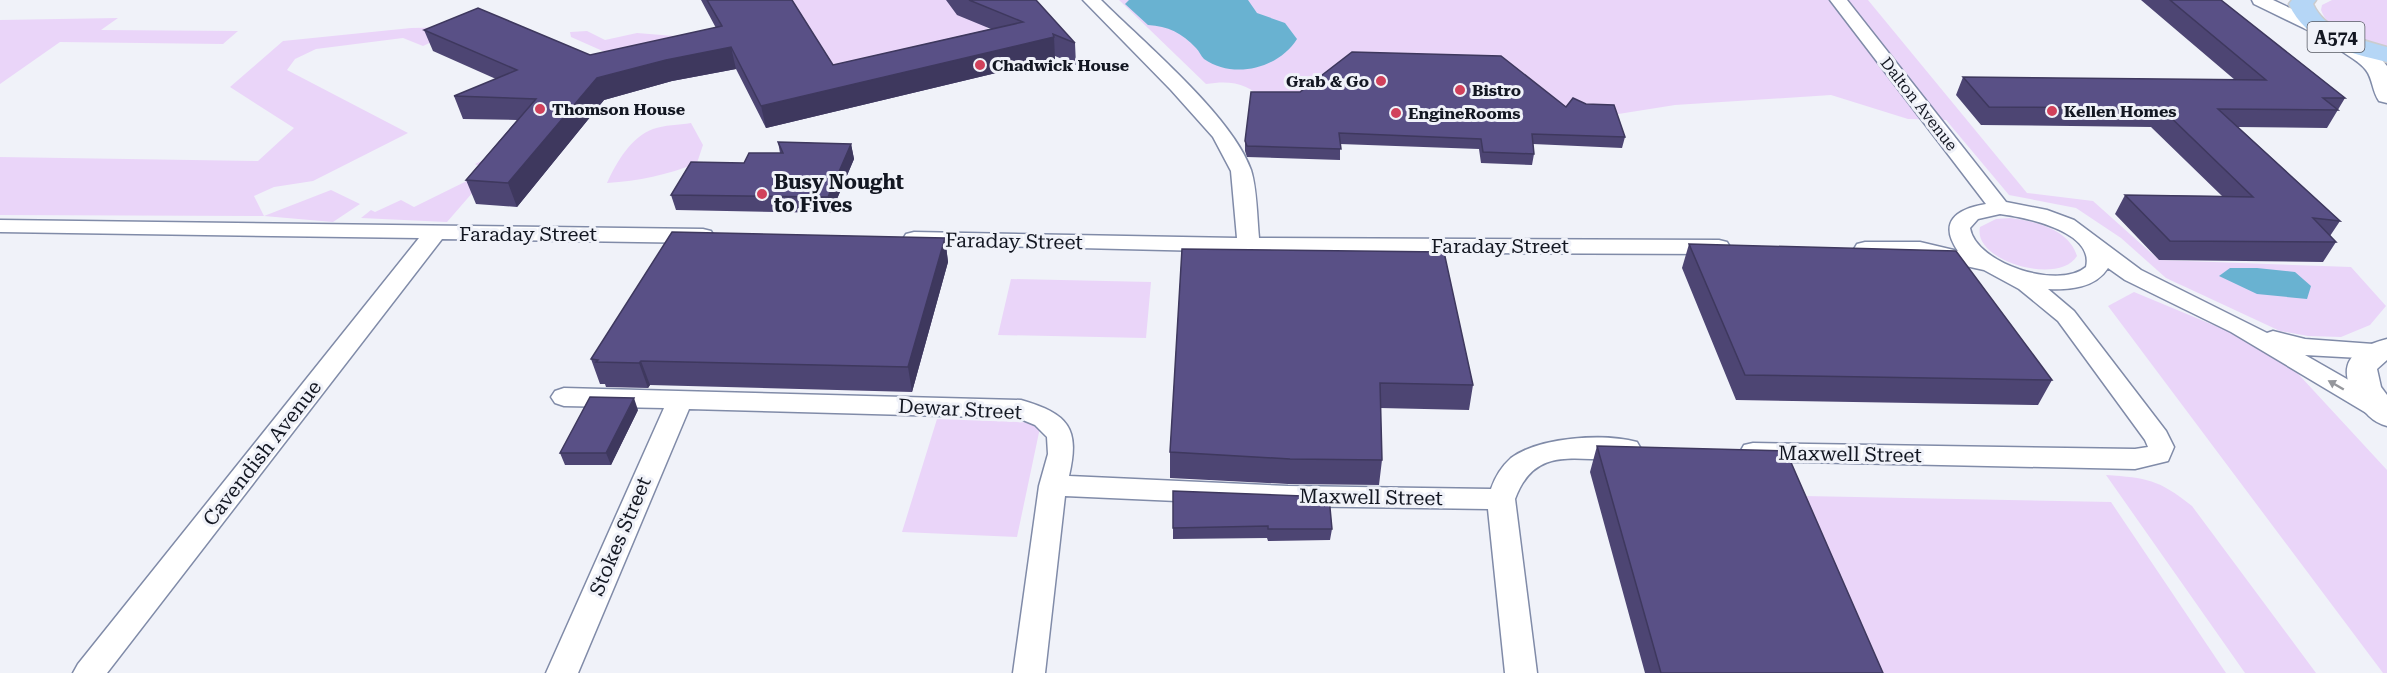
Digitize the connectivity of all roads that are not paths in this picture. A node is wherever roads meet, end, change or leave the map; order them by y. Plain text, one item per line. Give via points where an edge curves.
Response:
1 (1091, 0) edge
2 (1838, 0) edge
3 (2260, 0) edge
4 (2304, 0) edge
5 (2334, 36) junction
6 (2387, 55) edge
7 (2387, 96) edge
8 (2000, 208) junction
9 (0, 226) edge
10 (1958, 229) junction
11 (435, 233) junction
12 (720, 236) edge
13 (895, 239) edge
14 (1249, 245) junction
15 (2093, 246) junction
16 (1742, 248) edge
17 (1848, 249) edge
18 (1920, 249) junction
19 (1994, 266) junction
20 (2079, 280) junction
21 (2155, 287) junction
22 (2066, 316) junction
23 (2239, 327) junction
24 (2383, 350) edge
25 (564, 397) dead end
26 (680, 400) junction
27 (2387, 414) edge
28 (1656, 450) edge
29 (1727, 451) edge
30 (1053, 486) junction
31 (1501, 500) junction
32 (89, 673) edge
33 (562, 673) edge
34 (1029, 673) edge
35 (1521, 673) edge

1 - 14 street via 1179,86 1222,135 1241,171
2 - 8 street, Dalton Avenue
3 - 5 street
4 - 5 main road, A574 via 2303,12 2310,21
5 - 6 main road, A574
5 - 7 street via 2377,67
8 - 10 street via 1969,213
8 - 15 street via 2053,219
9 - 11 street, Faraday Street
10 - 18 street
10 - 19 street via 1966,246
11 - 12 street, Faraday Street
11 - 32 street, Cavendish Avenue
13 - 14 street, Faraday Street
14 - 16 street, Faraday Street
15 - 20 street via 2098,266
15 - 21 street
17 - 18 street
18 - 19 street
19 - 20 street via 2040,281
19 - 22 street, Maxwell Street via 2028,284
20 - 21 street
20 - 22 street via 2068,292
21 - 23 street
22 - 29 street, Maxwell Street via 2157,437 2162,447 2159,454 2135,459
23 - 24 street via 2305,347
27 -> 23 street
24 - 27 street via 2366,360 2360,372 2364,387
25 - 26 street, Dewar Street
26 - 30 street, Dewar Street via 1021,409 1044,419 1060,434 1061,454
26 - 33 street, Stokes Street
28 - 31 street via 1558,450 1540,454 1513,471 1504,484
30 - 31 street, Maxwell Street
30 - 34 street
31 - 35 street

